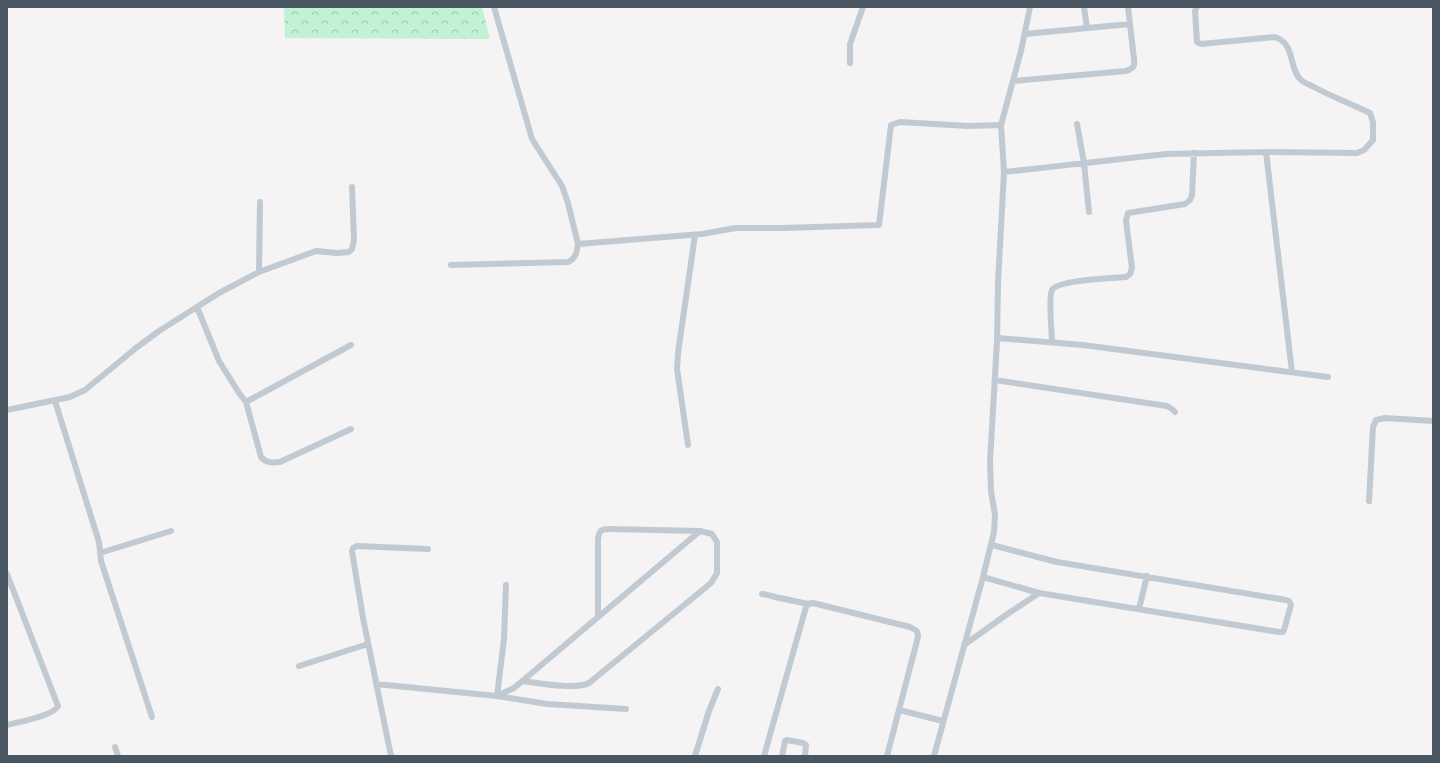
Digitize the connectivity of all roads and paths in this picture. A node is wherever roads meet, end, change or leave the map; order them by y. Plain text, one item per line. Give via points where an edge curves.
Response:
1 (494, 7) edge
2 (863, 7) edge
3 (1030, 7) edge
4 (1084, 7) edge
5 (1128, 7) edge
6 (1197, 7) edge
7 (1130, 24) junction
8 (1087, 28) junction
9 (1025, 34) junction
10 (850, 63) dead end
11 (1013, 81) junction
12 (1077, 124) dead end
13 (1001, 125) junction
14 (1266, 152) junction
15 (1194, 153) junction
16 (1084, 163) junction
17 (1004, 172) junction
18 (352, 187) dead end
19 (260, 202) dead end
20 (1089, 212) dead end
21 (695, 235) junction
22 (578, 244) junction
23 (451, 265) dead end
24 (258, 272) junction
25 (196, 307) junction
26 (997, 338) junction
27 (1052, 342) junction
28 (351, 345) dead end
29 (1292, 372) junction
30 (1328, 377) dead end
31 (995, 380) junction
32 (55, 401) junction
33 (246, 402) junction
34 (7, 410) edge
35 (1175, 412) dead end
36 (1433, 421) edge
37 (351, 429) dead end
38 (688, 445) dead end
39 (1369, 501) dead end
40 (171, 531) dead end
41 (700, 531) junction
42 (992, 545) junction
43 (428, 549) dead end
44 (100, 553) junction
45 (7, 574) edge
46 (1147, 576) junction
47 (983, 577) junction
48 (506, 585) dead end
49 (14, 593) junction
50 (1039, 593) junction
51 (762, 594) dead end
52 (7, 596) edge
53 (808, 604) junction
54 (1139, 609) junction
55 (598, 617) junction
56 (368, 644) junction
57 (964, 645) junction
58 (299, 666) dead end
59 (522, 681) junction
60 (376, 684) junction
61 (718, 689) dead end
62 (497, 696) junction
63 (626, 709) dead end
64 (899, 710) junction
65 (152, 717) dead end
66 (944, 721) junction
67 (7, 725) edge
68 (115, 747) dead end
69 (118, 756) edge
70 (391, 756) edge
71 (695, 756) edge
72 (764, 756) edge
73 (782, 756) edge
74 (805, 756) edge
75 (886, 756) edge
76 (934, 756) edge

1 - 22 street via 532,138 562,186
2 - 10 street via 850,44
3 - 9 street
4 - 8 street
5 - 7 street
6 - 14 street via 1197,42 1201,44 1274,37 1281,39 1293,60 1295,73 1301,80 1370,113 1373,122 1373,140 1364,150 1357,153
7 - 8 street
7 - 11 street via 1135,65 1132,70
8 - 9 street
9 - 11 street
11 - 13 street
12 - 16 street
13 - 17 street
13 - 21 street via 900,122 891,126 880,223 877,226 736,228
14 - 15 street
14 - 29 street
15 - 16 street
15 - 27 street via 1192,195 1186,204 1128,213 1126,221 1132,268 1130,274 1126,277 1067,283 1053,288
16 - 17 street
16 - 20 street
17 - 26 street
18 - 24 street via 354,240 349,252 316,251
19 - 24 street
21 - 22 street
21 - 38 street via 677,369
22 - 23 street via 574,259 568,262
24 - 25 street
25 - 32 street via 146,340 86,390
25 - 33 street via 219,361
26 - 27 street
26 - 31 street
27 - 29 street
28 - 33 street
29 - 30 street
31 - 35 street via 1167,406
31 - 42 street via 990,462 995,515
32 - 34 street
32 - 44 street via 99,542
33 - 37 street via 261,457 269,462 280,462
36 - 39 street via 1386,418 1376,420 1373,427
40 - 44 street
41 - 55 street
41 - 55 street via 602,530 598,539
41 - 59 street via 712,534 717,542 717,573 711,583 585,685
42 - 46 street via 1057,562
42 - 47 street
43 - 56 street via 357,546 353,548
44 - 65 street
45 - 49 street
46 - 54 street
46 - 54 street via 1286,600 1290,603 1290,608 1282,632
47 - 50 street
47 - 57 street
48 - 62 street via 504,639
49 - 52 street
49 - 67 street via 58,706 48,714
50 - 54 street
50 - 57 street
51 - 53 street
53 - 64 street via 816,603 917,631 918,637
53 - 72 street
55 - 59 street
56 - 58 street
56 - 60 street
57 - 66 street
59 - 62 street
60 - 62 street
60 - 70 street
61 - 71 street
62 - 63 street via 547,704
64 - 66 street
64 - 75 street
66 - 76 street
68 - 69 street
73 - 74 street via 787,740 806,745

